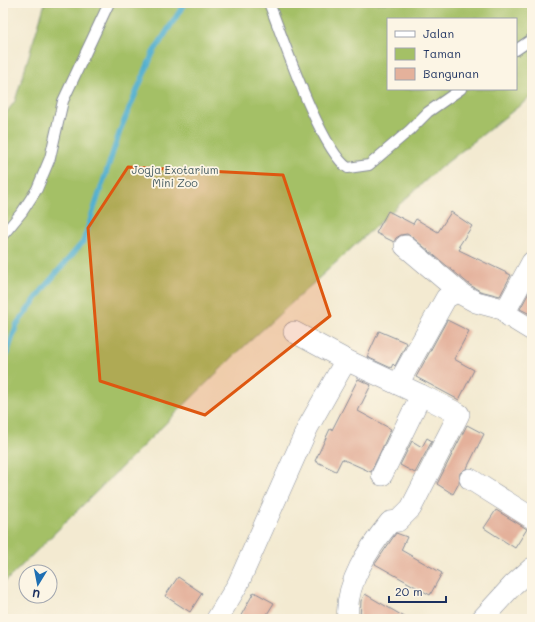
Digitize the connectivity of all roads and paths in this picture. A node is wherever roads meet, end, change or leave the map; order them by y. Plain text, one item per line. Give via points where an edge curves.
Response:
1 (109, 3) edge
2 (270, 3) edge
3 (532, 39) edge
4 (517, 49) edge
5 (459, 90) edge
6 (3, 236) edge
7 (405, 246) dead end
8 (532, 262) edge
9 (458, 291) junction
10 (506, 310) junction
11 (532, 330) edge
12 (294, 332) dead end
13 (346, 360) junction
14 (398, 384) junction
15 (421, 394) junction
16 (382, 475) dead end
17 (470, 479) dead end
18 (532, 518) edge
19 (532, 568) edge
20 (217, 619) edge
21 (348, 619) edge
22 (482, 619) edge

1 - 6 lane via 62,101 52,152 36,189
2 - 5 lane via 326,141 340,163 348,168 369,164 428,112
3 - 4 lane
7 - 9 street
8 - 10 street
9 - 10 street via 476,302
9 - 14 street via 446,298
10 - 11 street via 509,316
12 - 13 street
13 - 14 street
13 - 20 street via 308,427 242,577
14 - 15 street
15 - 16 street
15 - 21 street via 459,414 411,508 398,521 390,522 382,532 353,581 349,596
17 - 18 street
19 - 22 street

